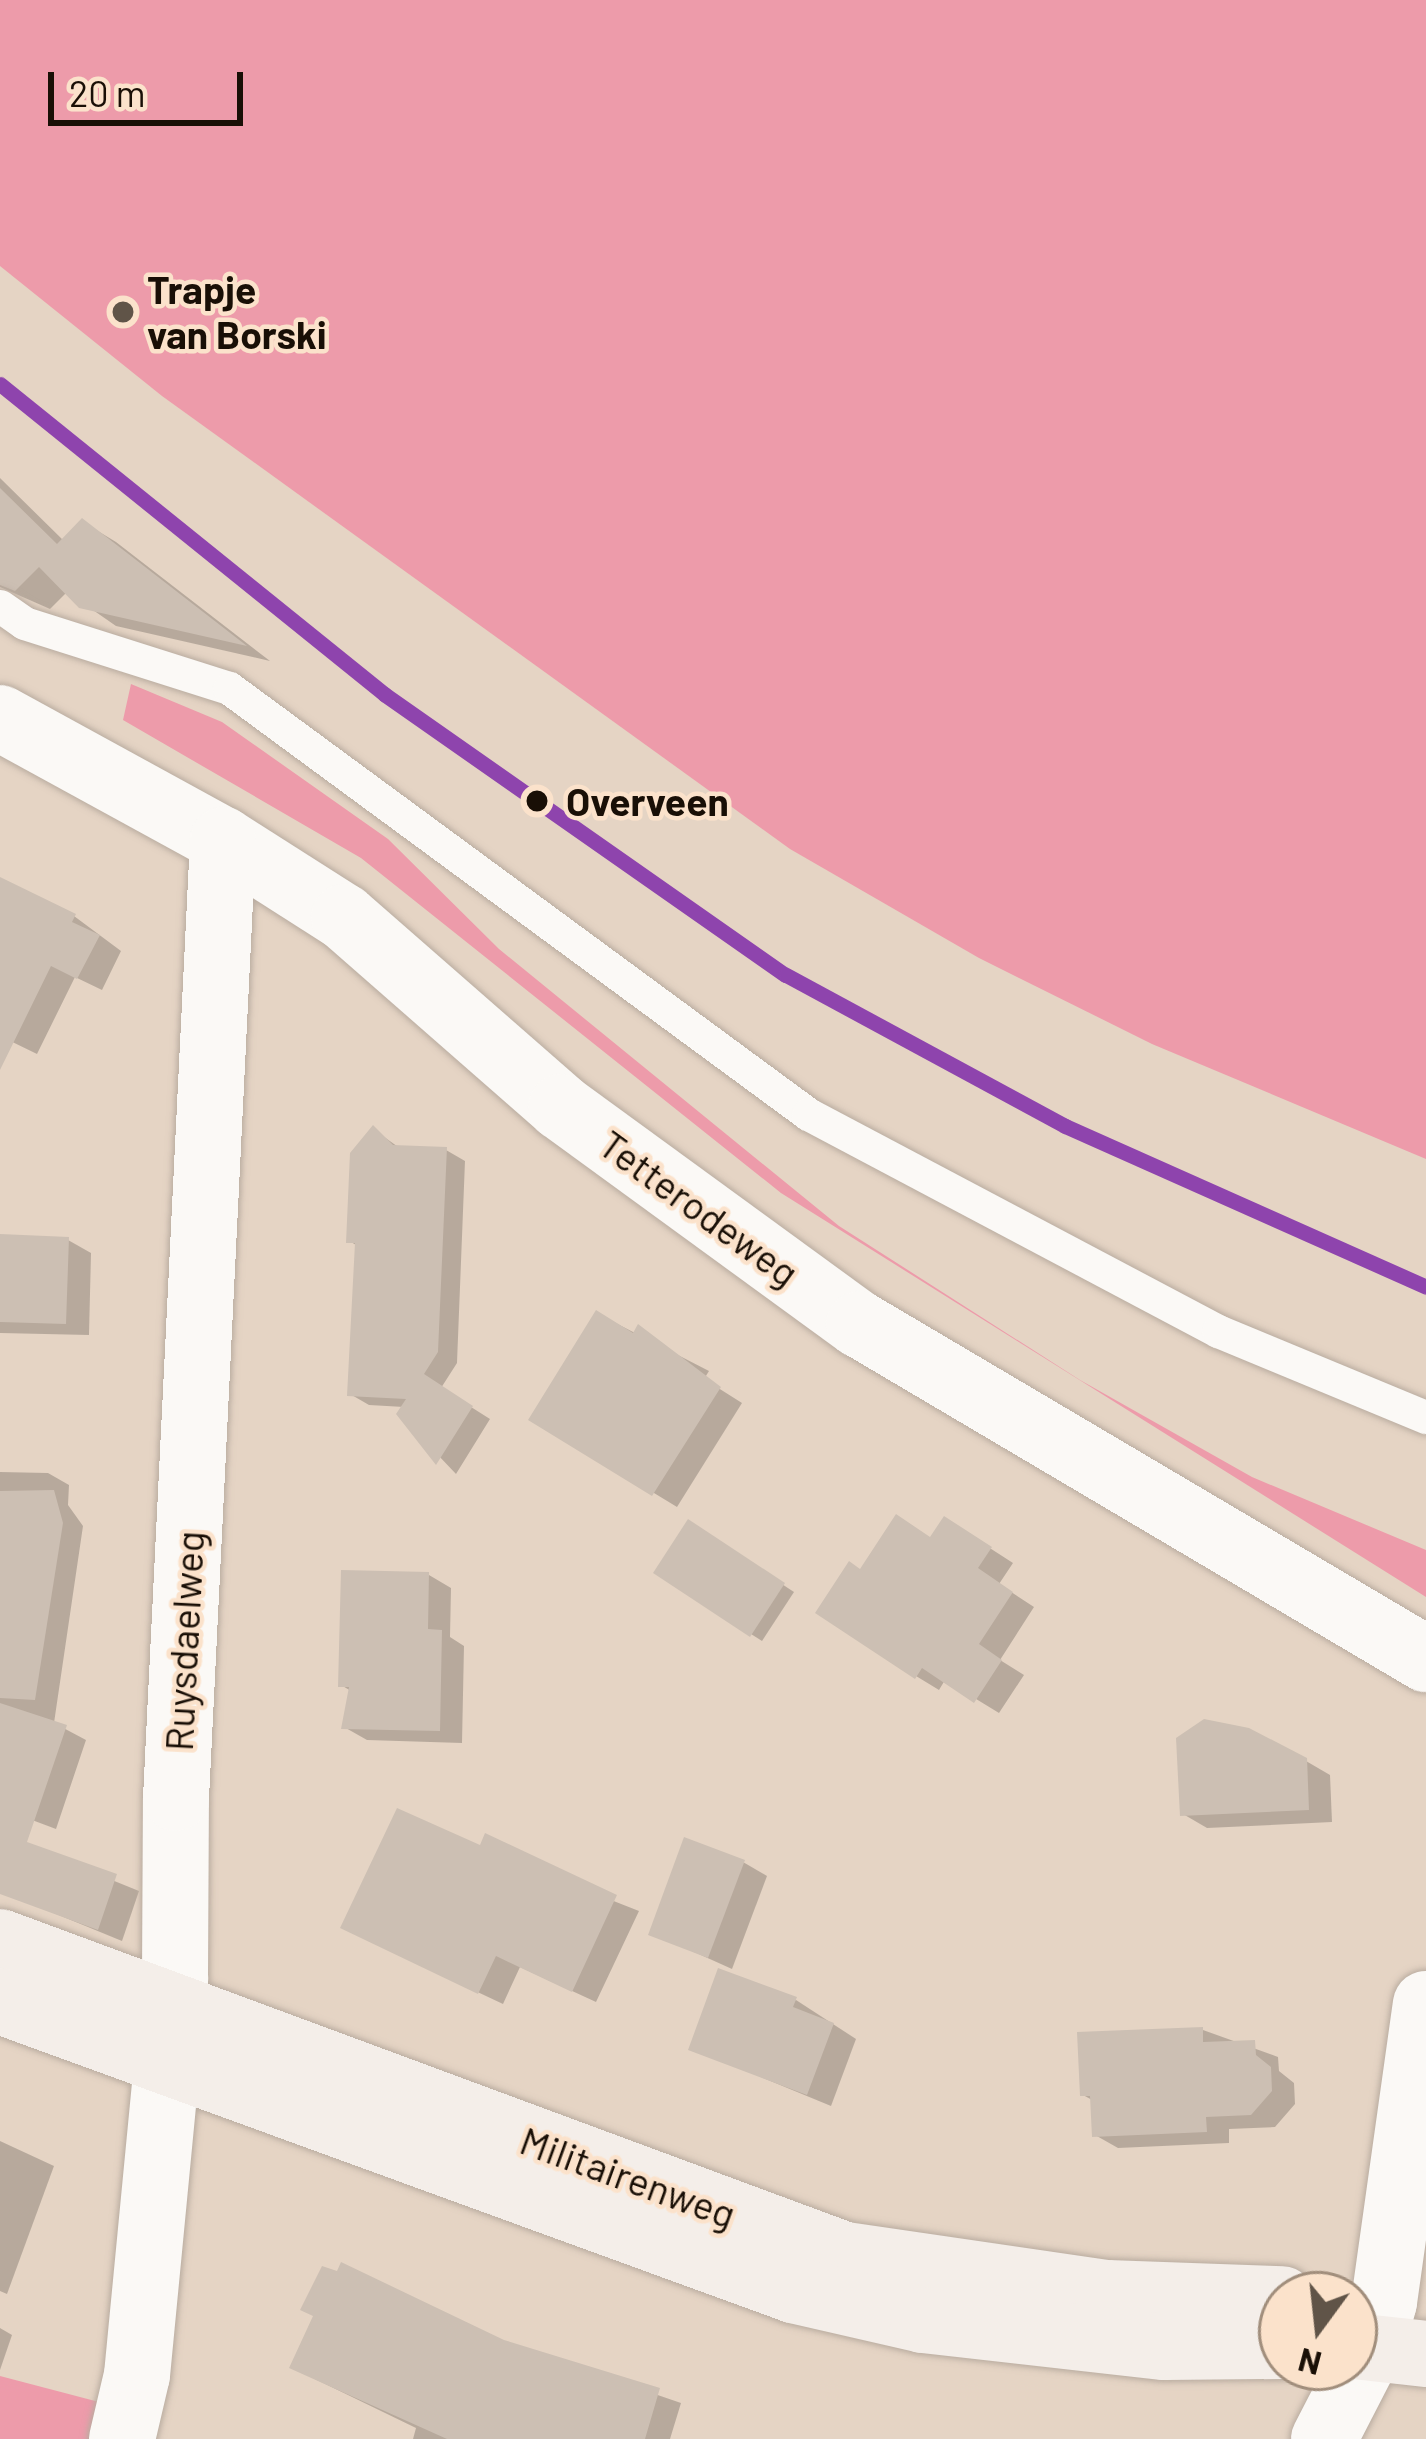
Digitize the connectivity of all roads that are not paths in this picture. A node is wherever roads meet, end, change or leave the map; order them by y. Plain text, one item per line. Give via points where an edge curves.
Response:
1 (0, 606) edge
2 (0, 718) edge
3 (223, 840) junction
4 (1426, 1417) edge
5 (1426, 1659) edge
6 (0, 1942) edge
7 (0, 2000) edge
8 (1426, 2004) edge
9 (169, 2035) junction
10 (1258, 2298) edge
11 (1386, 2326) edge
12 (1258, 2346) edge
13 (122, 2439) edge
14 (1324, 2439) edge

1 - 4 lane via 24,623 230,688 808,1114 1218,1330
2 - 3 street, Tetterodeweg
3 - 5 street, Tetterodeweg via 344,917 561,1108 860,1324
3 - 9 street, Ruysdaelweg
6 - 9 main road, Militairenweg
7 - 9 main road, Militairenweg
8 - 11 street
9 - 10 main road, Militairenweg via 844,2255 1107,2293
9 - 12 main road, Militairenweg via 793,2290 923,2320 1164,2347
9 - 13 street, Ruysdaelweg via 137,2375
11 - 14 street

